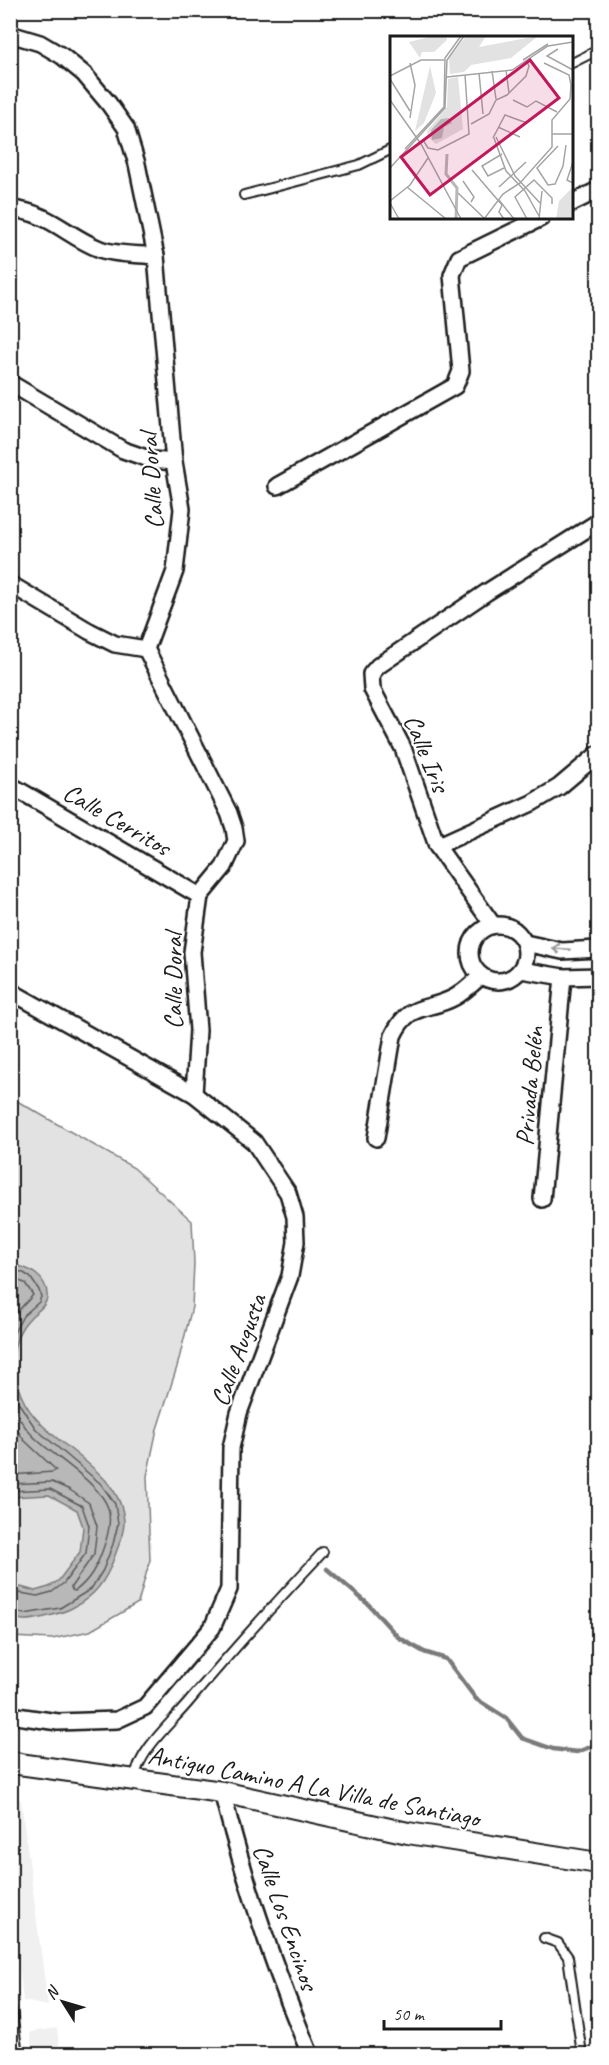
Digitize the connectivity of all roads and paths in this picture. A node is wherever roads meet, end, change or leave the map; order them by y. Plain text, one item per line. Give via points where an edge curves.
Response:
1 (10, 34) edge
2 (598, 50) edge
3 (573, 62) edge
4 (390, 150) edge
5 (598, 190) edge
6 (244, 195) dead end
7 (573, 202) edge
8 (10, 209) edge
9 (539, 219) edge
10 (156, 256) junction
11 (10, 383) edge
12 (174, 462) junction
13 (277, 486) dead end
14 (598, 522) edge
15 (10, 584) edge
16 (146, 649) junction
17 (598, 754) edge
18 (10, 784) edge
19 (437, 846) junction
20 (200, 896) junction
21 (493, 925) junction
22 (525, 943) junction
23 (598, 949) edge
24 (521, 970) junction
25 (481, 976) junction
26 (598, 976) edge
27 (563, 977) junction
28 (10, 991) edge
29 (195, 1094) junction
30 (376, 1138) dead end
31 (542, 1199) dead end
32 (323, 1552) dead end
33 (10, 1715) edge
34 (13, 1763) edge
35 (133, 1780) junction
36 (222, 1792) junction
37 (598, 1863) edge
38 (544, 1938) dead end
39 (10, 2000) edge
40 (18, 2055) edge
41 (310, 2055) edge
42 (582, 2055) edge

1 - 10 street, Calle Doral via 40,43 62,56 84,74 126,128
2 - 3 lane
4 - 6 lane via 359,165
5 - 7 street
8 - 10 street via 46,217 103,250
9 - 13 street via 459,258 455,265 452,275 461,371 455,386
10 - 12 street, Calle Doral
11 - 12 street via 123,450 152,460
12 - 16 street, Calle Doral via 182,509 180,539 174,571
14 - 19 street, Calle Iris via 373,670 372,689 403,748
15 - 16 street via 98,636 115,644
16 - 20 street via 234,828 236,841 232,852
17 - 19 street via 559,787 532,803
18 - 20 street, Calle Cerritos
19 - 21 street, Calle Iris
20 - 29 street, Calle Doral via 192,952 198,1030
21 - 22 street via 512,928
21 - 25 street via 484,928 471,944 471,961
23 -> 22 street via 562,951
22 - 24 street via 527,953
24 - 25 street via 506,981
24 - 27 street
25 - 30 street via 455,997 413,1010 398,1025
26 - 27 street
27 - 31 street, Privada Belén
28 - 29 street, Calle Augusta
29 - 33 street, Calle Augusta via 254,1142 288,1193 295,1216 296,1242 290,1276 239,1413 231,1448 229,1588 212,1628 145,1707 117,1720 58,1722
32 - 35 lane via 246,1634 154,1742 136,1765
34 - 35 street, Antiguo Camino A La Villa de Santiago
35 - 36 street, Antiguo Camino A La Villa de Santiago
36 - 37 street, Antiguo Camino A La Villa de Santiago via 408,1833
36 - 41 street, Calle Los Encinos via 263,1932
38 - 42 lane via 558,1943 568,1957
39 - 40 lane

